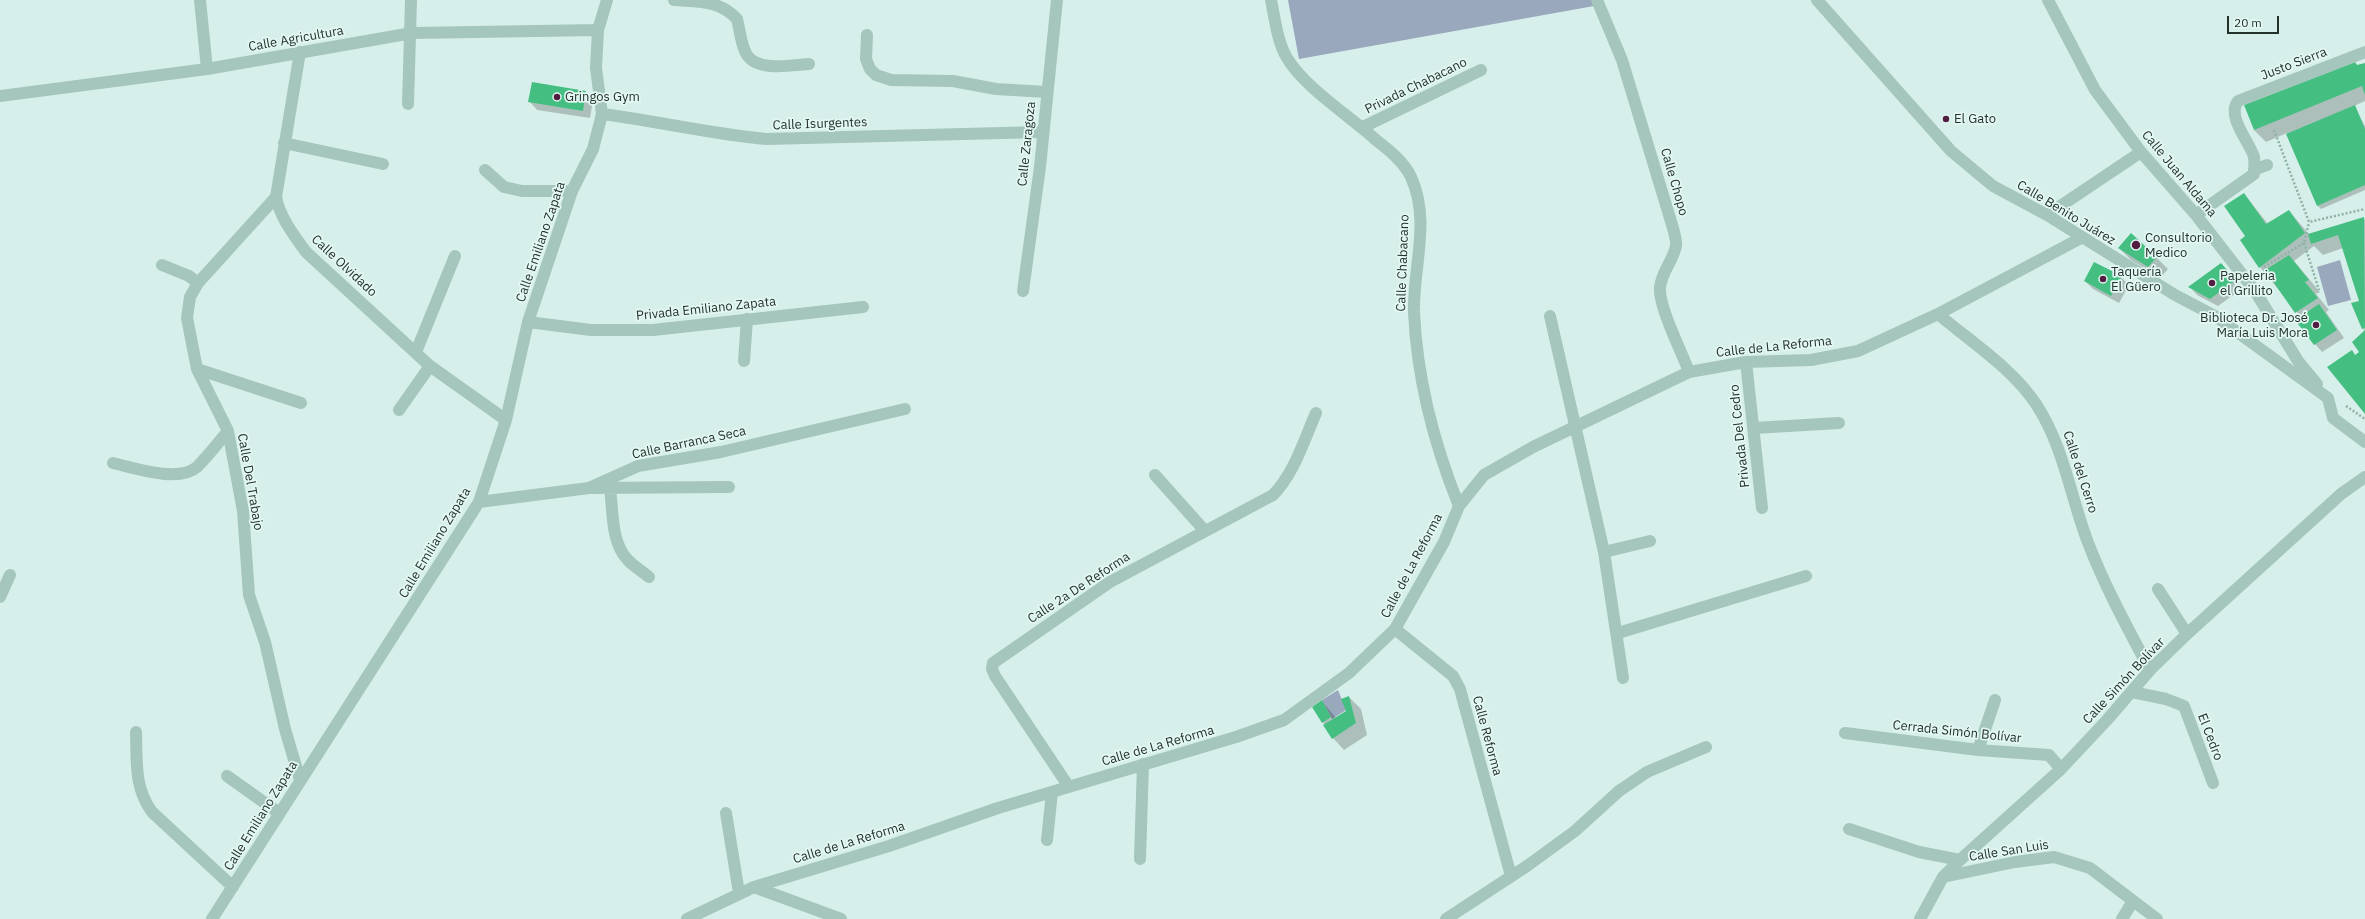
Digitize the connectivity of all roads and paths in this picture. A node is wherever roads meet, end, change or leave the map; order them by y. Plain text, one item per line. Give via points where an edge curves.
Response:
1 (200, 0) edge
2 (411, 0) edge
3 (607, 0) edge
4 (674, 0) edge
5 (1057, 0) edge
6 (1271, 0) edge
7 (1597, 0) edge
8 (1817, 0) edge
9 (2048, 0) edge
10 (598, 30) junction
11 (412, 33) junction
12 (867, 35) dead end
13 (300, 52) junction
14 (2365, 52) edge
15 (809, 64) dead end
16 (207, 69) junction
17 (1481, 70) dead end
18 (1047, 92) junction
19 (0, 96) edge
20 (408, 104) dead end
21 (602, 114) junction
22 (1362, 127) junction
23 (2274, 130) dead end
24 (1042, 132) junction
25 (284, 143) junction
26 (2141, 152) junction
27 (383, 164) dead end
28 (2254, 164) junction
29 (2267, 166) dead end
30 (485, 170) dead end
31 (572, 191) junction
32 (276, 197) junction
33 (2365, 209) edge
34 (2047, 215) junction
35 (2196, 215) junction
36 (2309, 222) junction
37 (2081, 238) junction
38 (2304, 243) junction
39 (456, 256) dead end
40 (162, 265) dead end
41 (2264, 267) dead end
42 (198, 283) junction
43 (2319, 290) dead end
44 (1023, 291) dead end
45 (864, 307) dead end
46 (1938, 314) junction
47 (1550, 316) dead end
48 (747, 319) junction
49 (528, 322) junction
50 (416, 352) junction
51 (744, 361) dead end
52 (1746, 362) junction
53 (430, 366) junction
54 (198, 369) junction
55 (1689, 372) junction
56 (2328, 398) junction
57 (2341, 402) dead end
58 (301, 403) dead end
59 (905, 409) dead end
60 (399, 410) dead end
61 (1316, 413) dead end
62 (2365, 419) edge
63 (506, 420) junction
64 (1839, 423) dead end
65 (1576, 427) junction
66 (1754, 428) junction
67 (228, 431) junction
68 (2365, 442) edge
69 (113, 463) dead end
70 (1155, 475) dead end
71 (2365, 477) edge
72 (589, 488) junction
73 (729, 488) dead end
74 (610, 489) junction
75 (479, 502) junction
76 (1459, 506) junction
77 (1762, 508) dead end
78 (1205, 531) junction
79 (1650, 541) dead end
80 (1604, 552) junction
81 (10, 575) dead end
82 (1806, 576) dead end
83 (649, 577) dead end
84 (2158, 589) dead end
85 (0, 597) edge
86 (1395, 629) junction
87 (1618, 633) junction
88 (2187, 634) junction
89 (2150, 670) junction
90 (1623, 678) dead end
91 (2132, 692) junction
92 (1995, 700) dead end
93 (136, 732) dead end
94 (1845, 733) dead end
95 (1706, 747) dead end
96 (1978, 750) junction
97 (1143, 764) junction
98 (2061, 769) junction
99 (227, 776) dead end
100 (300, 780) junction
101 (2213, 783) dead end
102 (1069, 787) junction
103 (1052, 792) junction
104 (279, 813) junction
105 (726, 813) dead end
106 (1849, 829) dead end
107 (1047, 840) dead end
108 (1140, 859) dead end
109 (1960, 860) junction
110 (1511, 876) junction
111 (1943, 877) junction
112 (233, 887) junction
113 (754, 887) junction
114 (739, 893) junction
115 (2133, 901) junction
116 (212, 919) edge
117 (686, 919) edge
118 (840, 919) edge
119 (1446, 919) edge
120 (1920, 919) edge
121 (2122, 919) edge
122 (2157, 919) edge

1 - 16 street
2 - 11 street
3 - 10 street, Calle Emiliano Zapata
4 - 15 street via 717,3 734,15 746,54 752,62 761,65
5 - 18 street, Calle Zaragoza
6 - 22 street, Calle Chabacano via 1277,31 1287,58 1304,79
7 - 55 street, Calle Chopo via 1622,60 1673,228 1676,244 1660,288 1663,305
8 - 34 street, Calle Benito Juárez via 1951,151 1993,186
9 - 26 street, Calle Juan Aldama via 2095,90
10 - 11 street, Calle Agricultura
10 - 21 street, Calle Emiliano Zapata via 596,68
11 - 13 street, Calle Agricultura
11 - 20 street
12 - 18 street via 866,59 870,69 876,75 891,80 953,81 996,90
13 - 16 street, Calle Agricultura
13 - 25 street, Calle Olvidado
14 - 28 street, Justo Sierra via 2238,101 2234,106 2234,114
16 - 19 street, Calle Agricultura
17 - 22 street, Privada Chabacano
18 - 24 street, Calle Zaragoza
21 - 24 street, Calle Isurgentes via 672,124 722,135 766,139
21 - 31 street, Calle Emiliano Zapata via 593,149
22 - 76 street, Calle Chabacano via 1394,155 1410,176 1418,195 1422,220 1414,312 1424,390 1433,434
23 - 36 path
24 - 44 street, Calle Zaragoza via 1040,167
25 - 27 street
25 - 32 street, Calle Olvidado
26 - 34 street
26 - 35 street, Calle Juan Aldama
28 - 29 street
28 - 35 street via 2254,174
30 - 31 street via 504,187 522,192
31 - 49 street, Calle Emiliano Zapata
32 - 42 street, Calle Del Trabajo
32 - 50 street, Calle Olvidado via 278,207 306,252
33 - 36 path
34 - 37 street, Calle Benito Juárez
35 - 56 street, Calle Juan Aldama via 2255,291 2298,361
36 - 38 path
37 - 46 street, Calle de La Reforma
37 - 56 street, Calle Benito Juárez via 2215,316
38 - 41 path
38 - 43 path
39 - 50 street
40 - 42 street via 189,276
42 - 54 street, Calle Del Trabajo via 190,297 187,318
45 - 48 street, Privada Emiliano Zapata
46 - 52 street, Calle de La Reforma via 1858,351 1811,360
46 - 89 street, Calle del Cerro via 2012,376 2035,403 2052,432 2086,539 2109,593
47 - 65 street
48 - 49 street, Privada Emiliano Zapata via 653,330 592,330
48 - 51 street
49 - 63 street, Calle Emiliano Zapata
50 - 53 street, Calle Olvidado
52 - 55 street, Calle de La Reforma
52 - 66 street, Privada Del Cedro
53 - 60 street
53 - 63 street, Calle Olvidado
54 - 58 street
54 - 67 street, Calle Del Trabajo
55 - 65 street, Calle de La Reforma
56 - 68 street via 2333,418
57 - 62 path
59 - 72 street, Calle Barranca Seca via 721,452 638,466
61 - 78 street, Calle 2a De Reforma via 1281,487 1262,502
63 - 75 street, Calle Emiliano Zapata
64 - 66 street
65 - 76 street, Calle de La Reforma via 1533,447 1484,475
65 - 80 street
66 - 77 street, Privada Del Cedro
67 - 69 street via 196,468 165,475
67 - 100 street, Calle Del Trabajo via 243,511 249,595 265,642 285,729
70 - 78 street
71 - 88 street, Calle Simón Bolívar via 2341,494
72 - 74 street
72 - 75 street, Calle Barranca Seca
73 - 74 street
74 - 83 street via 620,546 626,558
75 - 100 street, Calle Emiliano Zapata
76 - 86 street, Calle de La Reforma via 1444,542
78 - 102 street, Calle 2a De Reforma via 1110,582 993,663 995,676
79 - 80 street
80 - 87 street
81 - 85 street
82 - 87 street
84 - 88 street
86 - 97 street, Calle de La Reforma via 1349,673 1284,720
86 - 110 street, Calle Reforma via 1453,676 1460,688
87 - 90 street
88 - 89 street, Calle Simón Bolívar
89 - 91 street, Calle Simón Bolívar
91 - 98 street, Calle Simón Bolívar
91 - 101 street, El Cedro via 2166,699 2184,706
92 - 96 street
93 - 112 street via 139,790 143,801
94 - 96 street, Cerrada Simón Bolívar
95 - 110 street via 1647,772 1619,791 1575,831
96 - 98 street, Cerrada Simón Bolívar via 2048,755
97 - 102 street, Calle de La Reforma
97 - 108 street
98 - 109 street, Calle Simón Bolívar
99 - 104 street
100 - 104 street, Calle Emiliano Zapata
102 - 103 street, Calle de La Reforma
103 - 107 street
103 - 113 street, Calle de La Reforma
104 - 112 street, Calle Emiliano Zapata
105 - 114 street
106 - 109 street via 1919,852
109 - 111 street, Calle Simón Bolívar
110 - 119 street
111 - 115 street, Calle San Luis via 2054,857 2090,868
111 - 120 street, Calle Simón Bolívar
112 - 116 street, Calle Emiliano Zapata
113 - 114 street, Calle de La Reforma
113 - 118 street
114 - 117 street, Calle de La Reforma
115 - 121 street
115 - 122 street, Calle San Luis

